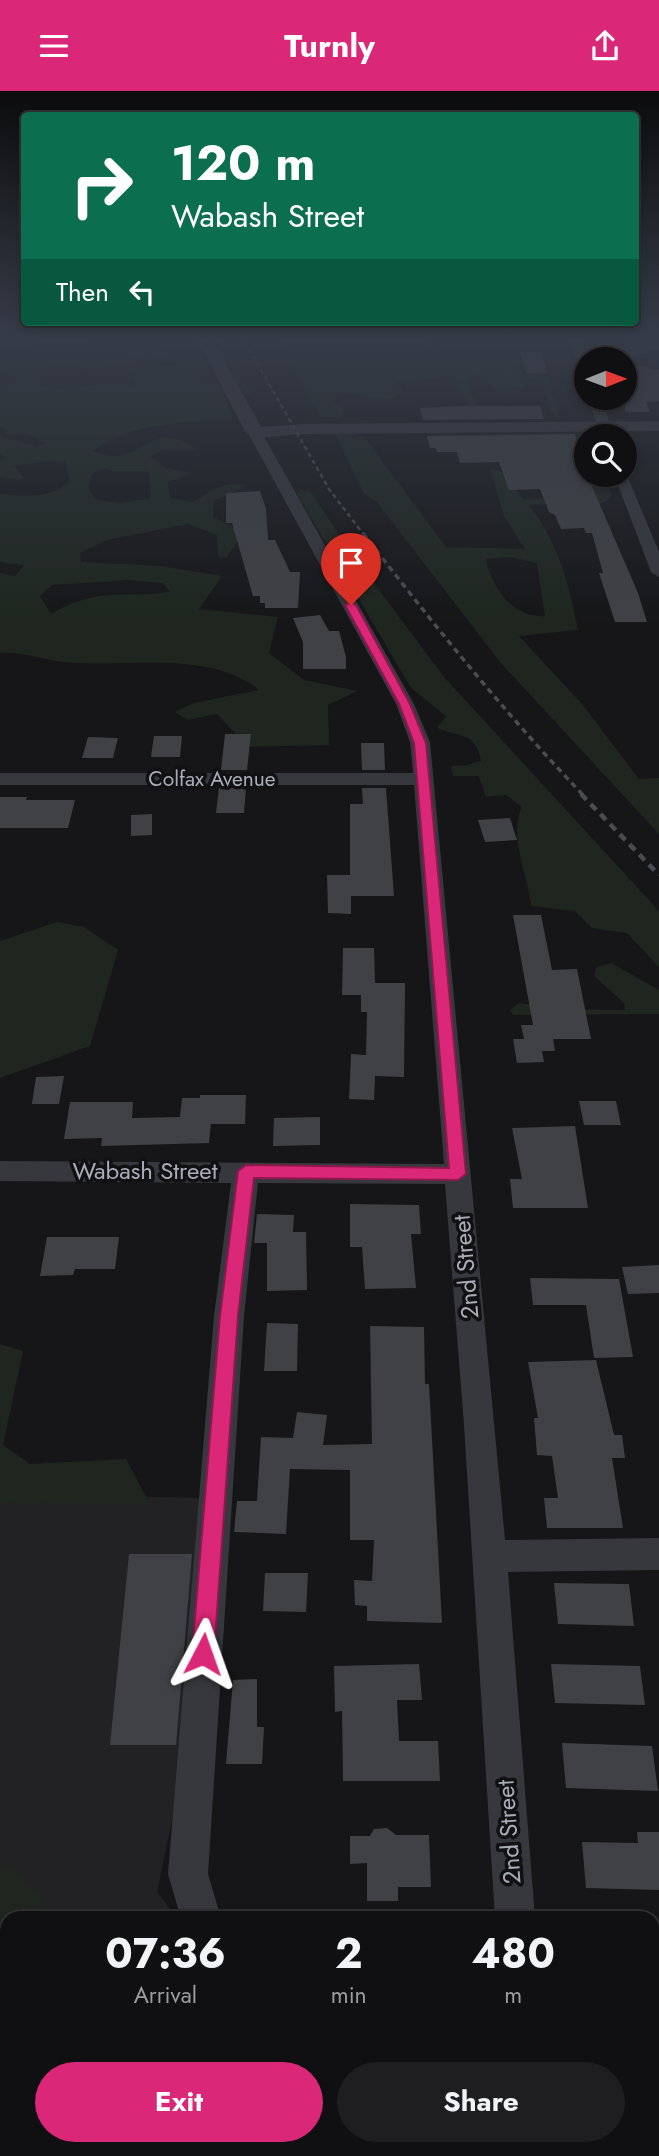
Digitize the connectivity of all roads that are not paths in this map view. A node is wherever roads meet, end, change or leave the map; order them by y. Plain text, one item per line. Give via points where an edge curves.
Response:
1 (275, 431) edge
2 (255, 433) joint
3 (626, 487) edge
4 (659, 572) edge
5 (0, 779) edge
6 (425, 779) junction
7 (0, 1171) edge
8 (246, 1171) junction
9 (458, 1174) junction
10 (659, 1554) edge
11 (488, 1556) junction
12 (199, 1911) edge
13 (514, 1911) edge

1 - 2 street
2 - 6 street, 2nd Street via 405,704 420,743
3 - 4 street
5 - 6 street, Colfax Avenue
6 - 9 street, 2nd Street
7 - 8 street, Wabash Street
8 - 9 street, Wabash Street
8 - 12 street via 229,1316 188,1874
9 - 11 street, 2nd Street
10 - 11 street
11 - 13 street, 2nd Street

